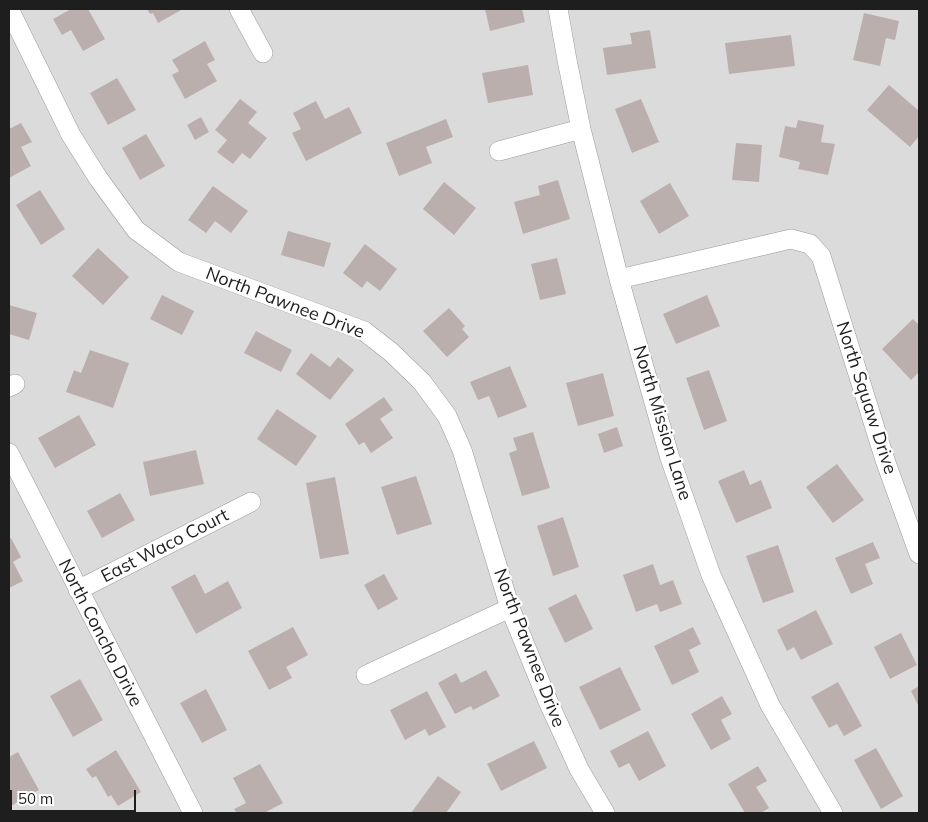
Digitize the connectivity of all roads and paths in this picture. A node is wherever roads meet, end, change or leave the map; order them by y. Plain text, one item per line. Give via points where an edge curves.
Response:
1 (9, 9) edge
2 (239, 9) edge
3 (558, 9) edge
4 (263, 53) dead end
5 (581, 129) junction
6 (499, 151) dead end
7 (619, 279) junction
8 (9, 453) edge
9 (251, 502) dead end
10 (919, 554) edge
11 (78, 590) junction
12 (510, 608) junction
13 (366, 675) dead end
14 (193, 813) edge
15 (605, 813) edge
16 (833, 813) edge

1 - 12 street, North Pawnee Drive via 71,135 136,230 179,262 364,331 422,382 448,416 462,450
2 - 4 street
3 - 5 street, North Mission Lane
5 - 6 street
5 - 7 street, North Mission Lane
7 - 10 street, North Squaw Drive via 791,238 810,244 821,256 885,460
7 - 16 street, North Mission Lane via 669,455 711,575 770,705
8 - 11 street, North Concho Drive
9 - 11 street, East Waco Court
11 - 14 street, North Concho Drive
12 - 13 street
12 - 15 street, North Pawnee Drive via 579,769

